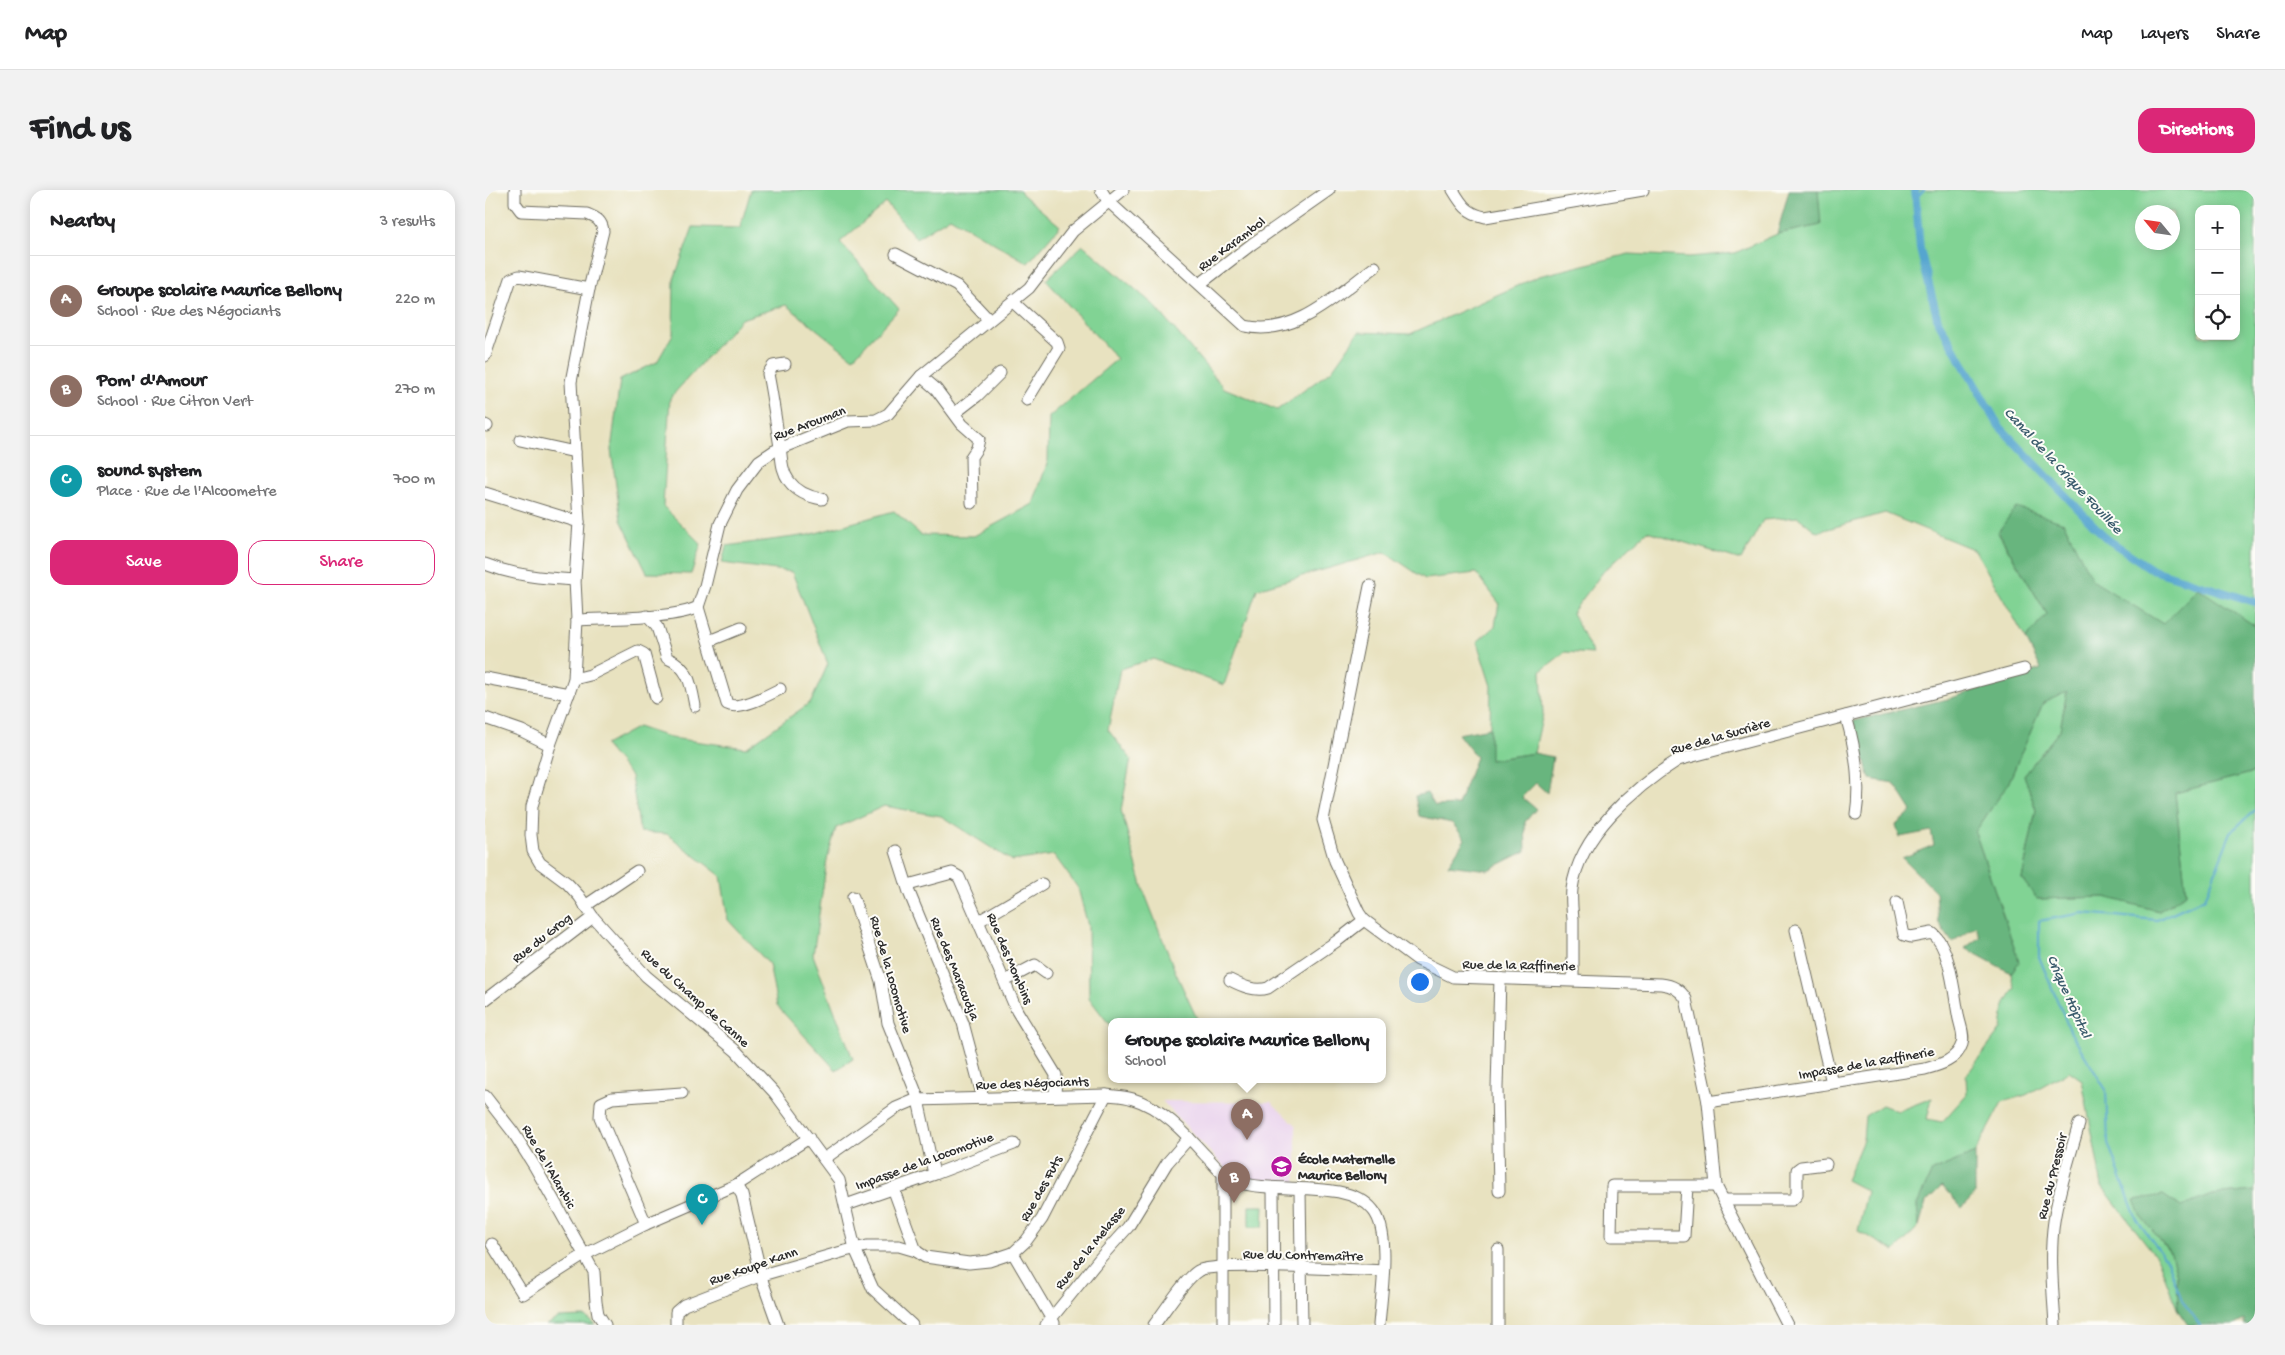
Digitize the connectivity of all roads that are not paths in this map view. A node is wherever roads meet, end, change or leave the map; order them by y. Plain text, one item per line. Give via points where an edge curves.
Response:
1 (515, 190) edge
2 (1101, 190) edge
3 (1123, 190) edge
4 (1329, 190) edge
5 (1453, 190) edge
6 (1643, 190) edge
7 (1108, 201) junction
8 (896, 254) dead end
9 (1375, 267) dead end
10 (1200, 284) junction
11 (589, 289) junction
12 (1013, 302) junction
13 (989, 320) junction
14 (485, 356) edge
15 (785, 364) dead end
16 (1000, 373) dead end
17 (921, 376) junction
18 (1027, 400) dead end
19 (955, 413) junction
20 (520, 440) dead end
21 (781, 449) junction
22 (575, 452) junction
23 (485, 493) edge
24 (822, 499) dead end
25 (972, 503) dead end
26 (579, 522) junction
27 (485, 564) edge
28 (575, 580) junction
29 (1370, 586) dead end
30 (698, 607) junction
31 (647, 616) junction
32 (577, 620) junction
33 (741, 628) dead end
34 (709, 641) junction
35 (2023, 669) dead end
36 (485, 678) edge
37 (574, 680) junction
38 (780, 689) dead end
39 (569, 694) junction
40 (657, 698) dead end
41 (695, 706) dead end
42 (1846, 716) junction
43 (485, 718) edge
44 (550, 745) junction
45 (1856, 814) dead end
46 (896, 851) dead end
47 (637, 870) dead end
48 (1043, 884) dead end
49 (908, 885) junction
50 (853, 897) dead end
51 (1897, 902) dead end
52 (585, 906) junction
53 (593, 916) junction
54 (1364, 920) junction
55 (979, 921) junction
56 (1796, 930) dead end
57 (1046, 973) dead end
58 (1500, 978) junction
59 (1005, 980) junction
60 (1230, 980) dead end
61 (1573, 980) junction
62 (485, 1000) edge
63 (1832, 1083) junction
64 (682, 1093) dead end
65 (1106, 1095) junction
66 (485, 1096) edge
67 (1055, 1096) junction
68 (983, 1098) junction
69 (918, 1100) junction
70 (1708, 1102) junction
71 (2079, 1124) dead end
72 (809, 1138) junction
73 (1189, 1138) junction
74 (1013, 1144) dead end
75 (824, 1159) junction
76 (1826, 1164) dead end
77 (934, 1174) junction
78 (1223, 1174) junction
79 (736, 1185) junction
80 (1687, 1186) junction
81 (1716, 1186) junction
82 (893, 1188) junction
83 (1273, 1189) junction
84 (1300, 1190) junction
85 (1499, 1191) dead end
86 (1723, 1200) junction
87 (845, 1204) junction
88 (646, 1224) junction
89 (492, 1244) dead end
90 (855, 1249) junction
91 (1498, 1250) dead end
92 (916, 1251) junction
93 (1013, 1253) junction
94 (584, 1255) junction
95 (1274, 1267) junction
96 (1223, 1268) junction
97 (1302, 1268) junction
98 (1382, 1271) junction
99 (762, 1275) junction
100 (1051, 1323) edge
101 (605, 1325) edge
102 (676, 1325) edge
103 (779, 1325) edge
104 (912, 1325) edge
105 (1154, 1325) edge
106 (1223, 1325) edge
107 (1274, 1325) edge
108 (1302, 1325) edge
109 (1379, 1325) edge
110 (1498, 1325) edge
111 (1787, 1325) edge
112 (2055, 1325) edge

1 - 11 street, Rue du Champ de Canne via 515,203 521,211 587,214 602,224
2 - 7 street
3 - 7 street, Rue Arouman
4 - 10 street, Rue Karambol
5 - 6 street via 1464,208 1485,218
7 - 10 street
7 - 12 street, Rue Arouman via 1073,231 1029,288
8 - 13 street via 957,286
9 - 10 street via 1298,320 1266,329 1245,326
11 - 14 street via 519,276 511,279
11 - 22 street, Rue du Champ de Canne via 571,382
12 - 13 street, Rue Arouman
12 - 18 street via 1057,342 1059,348
13 - 17 street, Rue Arouman
15 - 21 street via 773,366 768,374
16 - 19 street
17 - 19 street
17 - 21 street, Rue Arouman via 888,414 876,420 848,421
19 - 25 street via 979,439 971,457
20 - 22 street
21 - 24 street via 781,463 788,480 799,491
21 - 30 street, Rue Arouman via 759,461 737,490 720,524
22 - 26 street, Rue du Champ de Canne
23 - 26 street
26 - 28 street, Rue du Champ de Canne
27 - 28 street via 509,574
28 - 32 street, Rue du Champ de Canne
29 - 54 street, Rue de la Raffinerie via 1323,820 1335,861
30 - 31 street via 685,612
30 - 34 street
31 - 32 street
31 - 41 street via 657,627 667,658 681,666 689,678
32 - 37 street, Rue du Champ de Canne
33 - 34 street
34 - 38 street via 727,704 735,706 757,700
35 - 42 street, Rue de la Sucrière
36 - 39 street
37 - 39 street, Rue du Champ de Canne
37 - 40 street via 638,651 644,654
39 - 44 street, Rue du Champ de Canne
42 - 45 street via 1858,785
42 - 61 street, Rue de la Sucrière via 1678,760 1633,794 1592,840 1579,866 1572,888
43 - 44 street
44 - 52 street, Rue du Champ de Canne via 532,806 533,851 540,863 567,883
46 - 49 street, Rue des Maracudja
47 - 52 street
48 - 55 street
49 - 55 street, Rue des Mombins via 956,875
49 - 68 street, Rue des Maracudja via 963,1023
50 - 69 street, Rue de la Locomotive via 881,981 888,1023
51 - 63 street, Impasse de la Raffinerie via 1904,935 1932,933 1940,942 1950,972 1962,1045 1952,1059 1934,1067
52 - 53 street, Rue du Champ de Canne
53 - 62 street, Rue du Grog
53 - 72 street, Rue du Champ de Canne via 646,976 736,1051 774,1092
54 - 58 street, Rue de la Raffinerie via 1440,973 1453,977
54 - 60 street via 1268,988 1252,989
55 - 59 street, Rue des Mombins
56 - 63 street
57 - 59 street via 1035,965
58 - 61 street, Rue de la Raffinerie
58 - 85 street
59 - 67 street, Rue des Mombins via 1022,1021 1055,1075
61 - 70 street, Rue de la Raffinerie via 1666,984 1682,993
63 - 70 street, Impasse de la Raffinerie
64 - 88 street via 612,1098 601,1103 601,1118
65 - 67 street, Rue des Négociants
65 - 73 street, Rue des Négociants via 1133,1099 1162,1113
65 - 93 street, Rue des Futs via 1042,1219
66 - 94 street, Rue de l'Alambic via 535,1167
67 - 68 street, Rue des Négociants
68 - 69 street, Rue des Négociants
69 - 75 street, Rue des Négociants via 896,1108
69 - 77 street, Rue de la Locomotive
70 - 81 street, Rue de la Raffinerie
71 - 112 street, Rue du Pressoir via 2054,1222
72 - 75 street, Rue du Champ de Canne
72 - 79 street
73 - 78 street, Rue des Négociants
73 - 100 street, Rue de la Melasse via 1157,1177 1128,1227 1101,1256
74 - 77 street, Impasse de la Locomotive
75 - 87 street, Rue du Champ de Canne via 839,1180
76 - 86 street via 1797,1170 1797,1195 1792,1200
77 - 82 street, Impasse de la Locomotive
78 - 83 street, Rue des Négociants via 1252,1187
78 - 96 street
79 - 88 street
79 - 99 street via 742,1195
80 - 80 street via 1612,1186 1611,1236 1684,1236
80 - 81 street
81 - 86 street, Rue de la Raffinerie
82 - 87 street, Impasse de la Locomotive
82 - 92 street
83 - 84 street, Rue des Négociants
83 - 95 street
84 - 97 street
84 - 98 street, Rue des Négociants via 1343,1192 1357,1197 1373,1210 1383,1230
86 - 111 street, Rue de la Raffinerie
87 - 90 street, Rue du Champ de Canne
88 - 94 street
89 - 94 street via 523,1294
90 - 92 street, Rue des Futs via 879,1245
90 - 99 street, Rue Koupe Kann
90 - 104 street, Rue du Champ de Canne via 873,1289
91 - 110 street
92 - 93 street, Rue des Futs via 925,1257 969,1263
93 - 100 street
94 - 101 street, Rue de l'Alambic via 594,1272 598,1314
95 - 96 street, Rue du Contremaître
95 - 97 street, Rue du Contremaître
95 - 107 street
96 - 105 street, Rue du Contremaître via 1199,1270
96 - 106 street
97 - 98 street, Rue du Contremaître
97 - 108 street
98 - 109 street, Rue des Négociants
99 - 102 street, Rue Koupe Kann via 683,1305 676,1312
99 - 103 street

